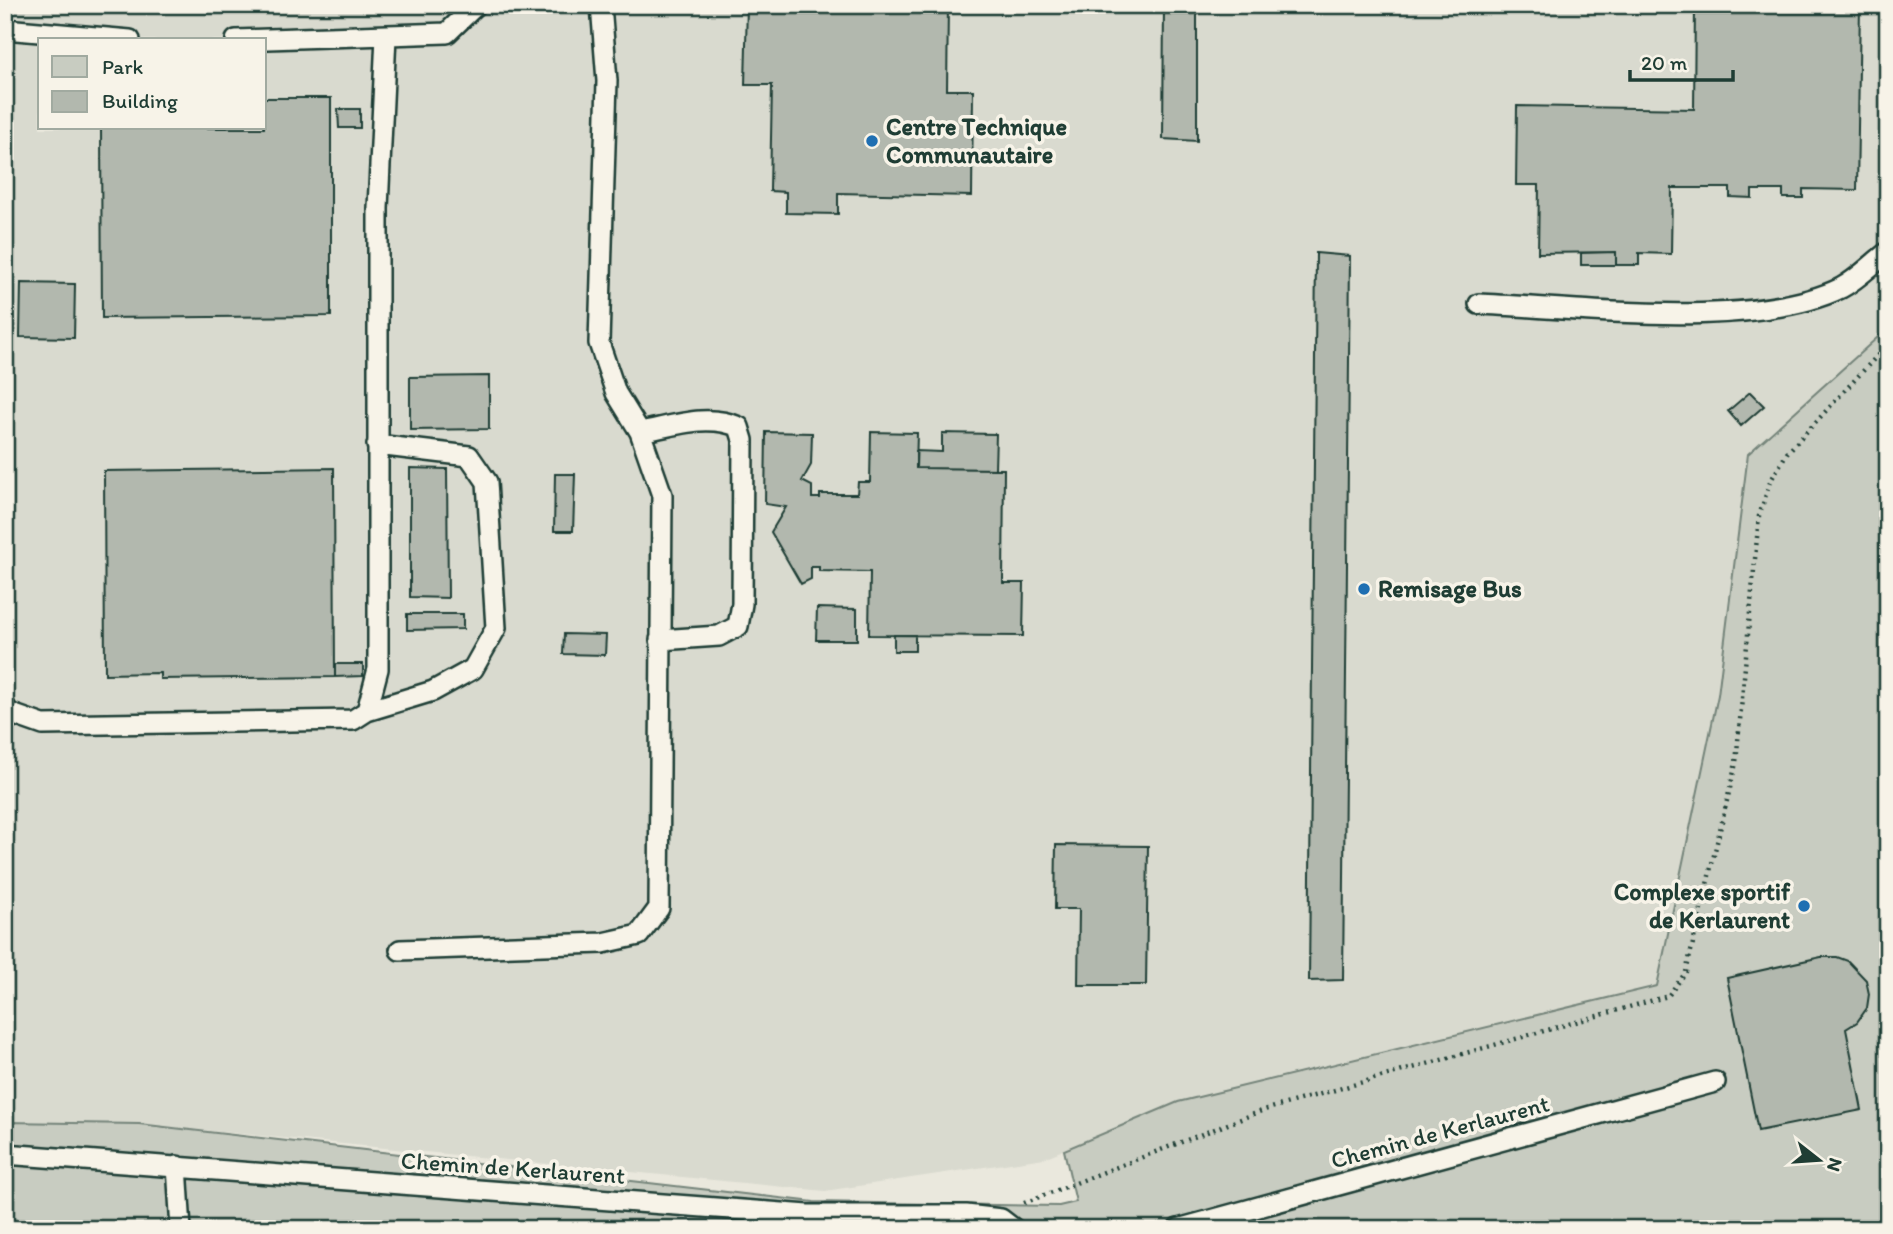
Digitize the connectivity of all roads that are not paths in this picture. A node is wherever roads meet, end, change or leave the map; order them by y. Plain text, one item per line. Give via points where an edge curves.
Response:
1 (476, 5) edge
2 (601, 5) edge
3 (5, 29) edge
4 (386, 36) junction
5 (107, 38) edge
6 (266, 39) edge
7 (1888, 252) edge
8 (1479, 304) dead end
9 (640, 432) junction
10 (377, 445) junction
11 (660, 640) junction
12 (5, 706) edge
13 (367, 710) junction
14 (400, 950) dead end
15 (1716, 1082) dead end
16 (5, 1154) edge
17 (177, 1166) junction
18 (1008, 1224) edge
19 (181, 1229) edge
20 (1178, 1229) edge

1 - 4 lane via 447,33
2 - 9 lane via 607,81 599,343 615,393
3 - 5 lane
4 - 6 lane
4 - 10 lane via 378,208
7 - 8 lane via 1842,287 1786,305 1704,314
9 - 11 lane via 662,495
9 - 11 lane via 705,420 739,427 743,440 738,626 719,636
10 - 13 lane via 377,669
10 - 13 lane via 469,456 486,482 496,628 473,669 433,691
11 - 14 lane via 659,908 639,935 603,943
12 - 13 lane via 9,713 43,725 354,720
15 - 20 lane, Chemin de Kerlaurent
16 - 17 lane, Chemin de Kerlaurent
17 - 18 lane, Chemin de Kerlaurent via 808,1215 966,1216
17 - 19 lane

